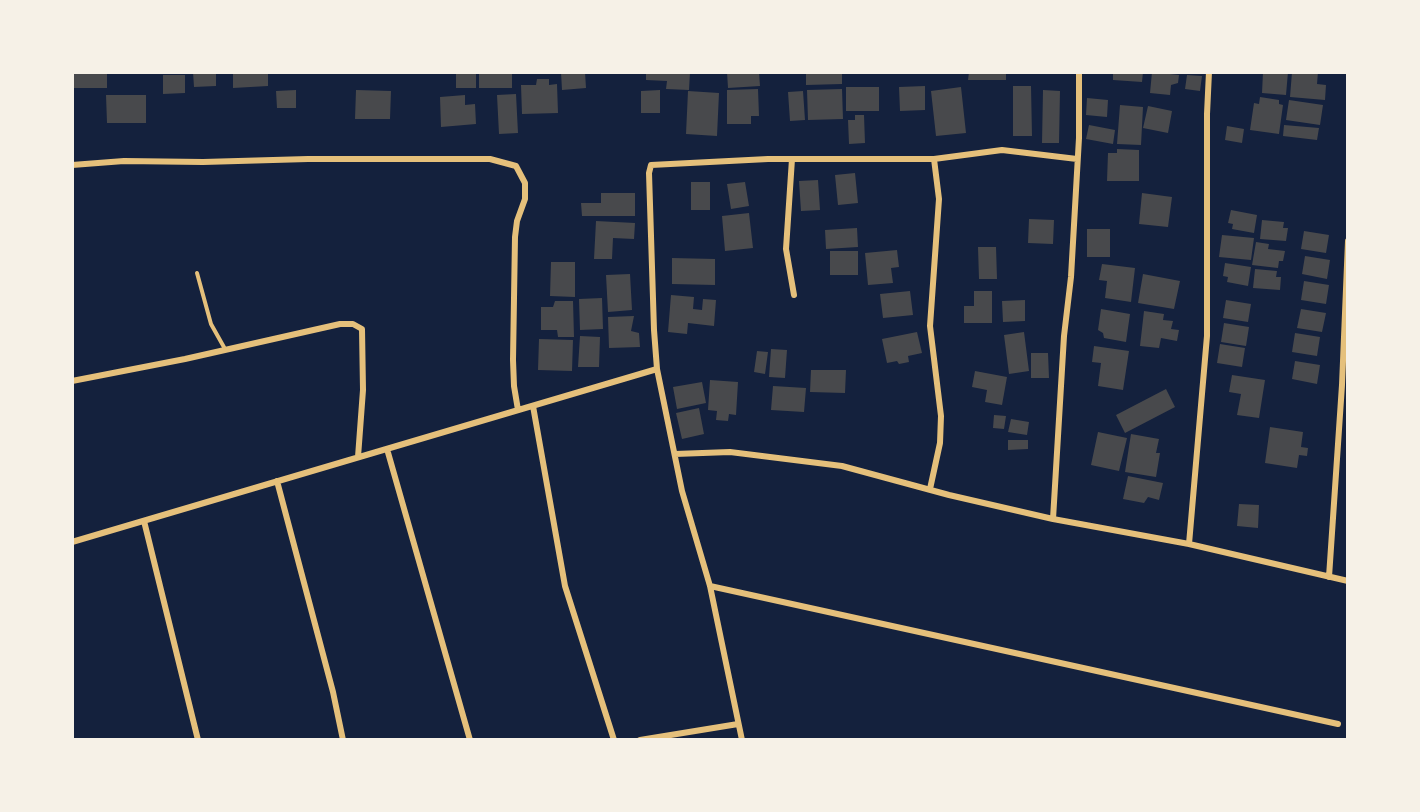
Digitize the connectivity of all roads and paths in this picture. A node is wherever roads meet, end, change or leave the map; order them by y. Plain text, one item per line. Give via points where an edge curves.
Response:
1 (1079, 72) edge
2 (1209, 72) edge
3 (792, 159) junction
4 (933, 159) junction
5 (1077, 159) junction
6 (72, 165) edge
7 (1348, 241) edge
8 (197, 273) dead end
9 (794, 295) dead end
10 (225, 350) junction
11 (657, 369) junction
12 (72, 381) edge
13 (533, 406) junction
14 (518, 410) junction
15 (387, 449) junction
16 (675, 454) junction
17 (358, 458) junction
18 (277, 481) junction
19 (930, 489) junction
20 (1053, 519) junction
21 (144, 521) junction
22 (72, 542) edge
23 (1189, 544) junction
24 (1329, 577) junction
25 (1348, 581) edge
26 (710, 586) junction
27 (738, 724) junction
28 (1338, 724) dead end
29 (198, 740) edge
30 (343, 740) edge
31 (470, 740) edge
32 (614, 740) edge
33 (640, 740) edge
34 (742, 740) edge

1 - 5 street
2 - 23 street via 1207,336
3 - 4 street
3 - 9 street via 786,249
3 - 11 street via 651,165
4 - 5 street via 1002,150
4 - 19 street via 939,198 930,326 941,416 940,443
5 - 20 street
6 - 14 street via 124,161 490,159 516,166 525,183 515,237 513,360
7 - 24 street
8 - 10 lane via 212,324
10 - 12 street
10 - 17 street via 340,324 362,329
11 - 13 street
11 - 16 street
13 - 14 street
13 - 32 street via 565,586
14 - 15 street
15 - 17 street
15 - 31 street
16 - 19 street via 730,452 815,461
16 - 26 street
17 - 18 street
18 - 21 street
18 - 30 street
19 - 20 street
20 - 23 street
21 - 22 street
21 - 29 street
23 - 24 street
24 - 25 street
26 - 27 street
26 - 28 street
27 - 33 street
27 - 34 street

